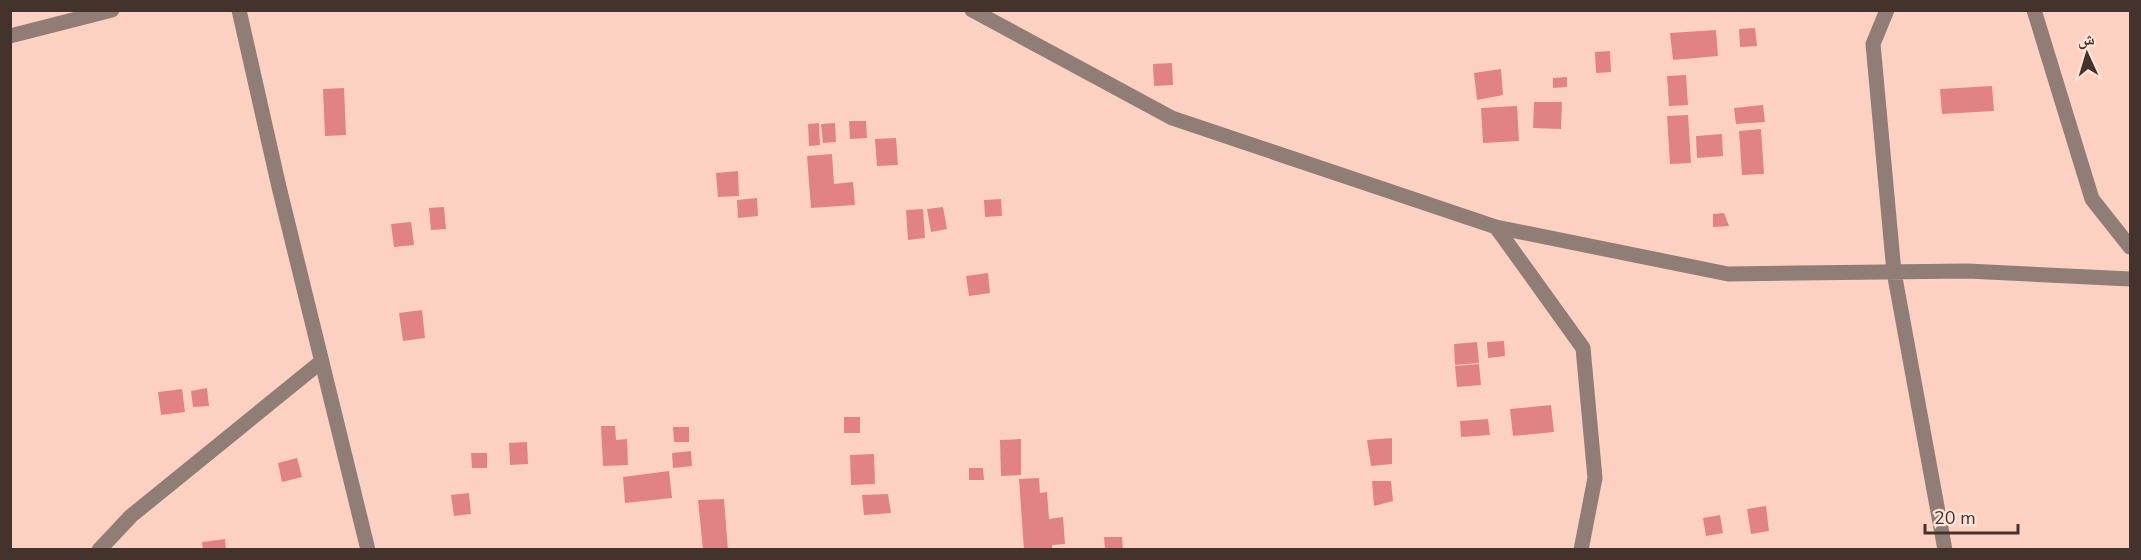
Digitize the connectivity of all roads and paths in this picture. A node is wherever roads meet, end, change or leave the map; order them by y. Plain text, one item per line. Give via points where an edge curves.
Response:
1 (112, 10) edge
2 (239, 10) edge
3 (972, 10) edge
4 (1887, 10) edge
5 (2034, 10) edge
6 (10, 36) edge
7 (1496, 227) junction
8 (2130, 247) edge
9 (1894, 272) junction
10 (2130, 279) edge
11 (322, 361) junction
12 (99, 549) edge
13 (368, 549) edge
14 (1581, 549) edge
15 (1945, 549) edge

1 - 6 street
2 - 11 street
3 - 7 street via 1172,118
4 - 9 street via 1874,44
5 - 8 street via 2092,199
7 - 9 street via 1728,274
7 - 14 street via 1583,348 1594,478
9 - 10 street via 1967,271
9 - 15 street
11 - 12 street via 131,516
11 - 13 street

